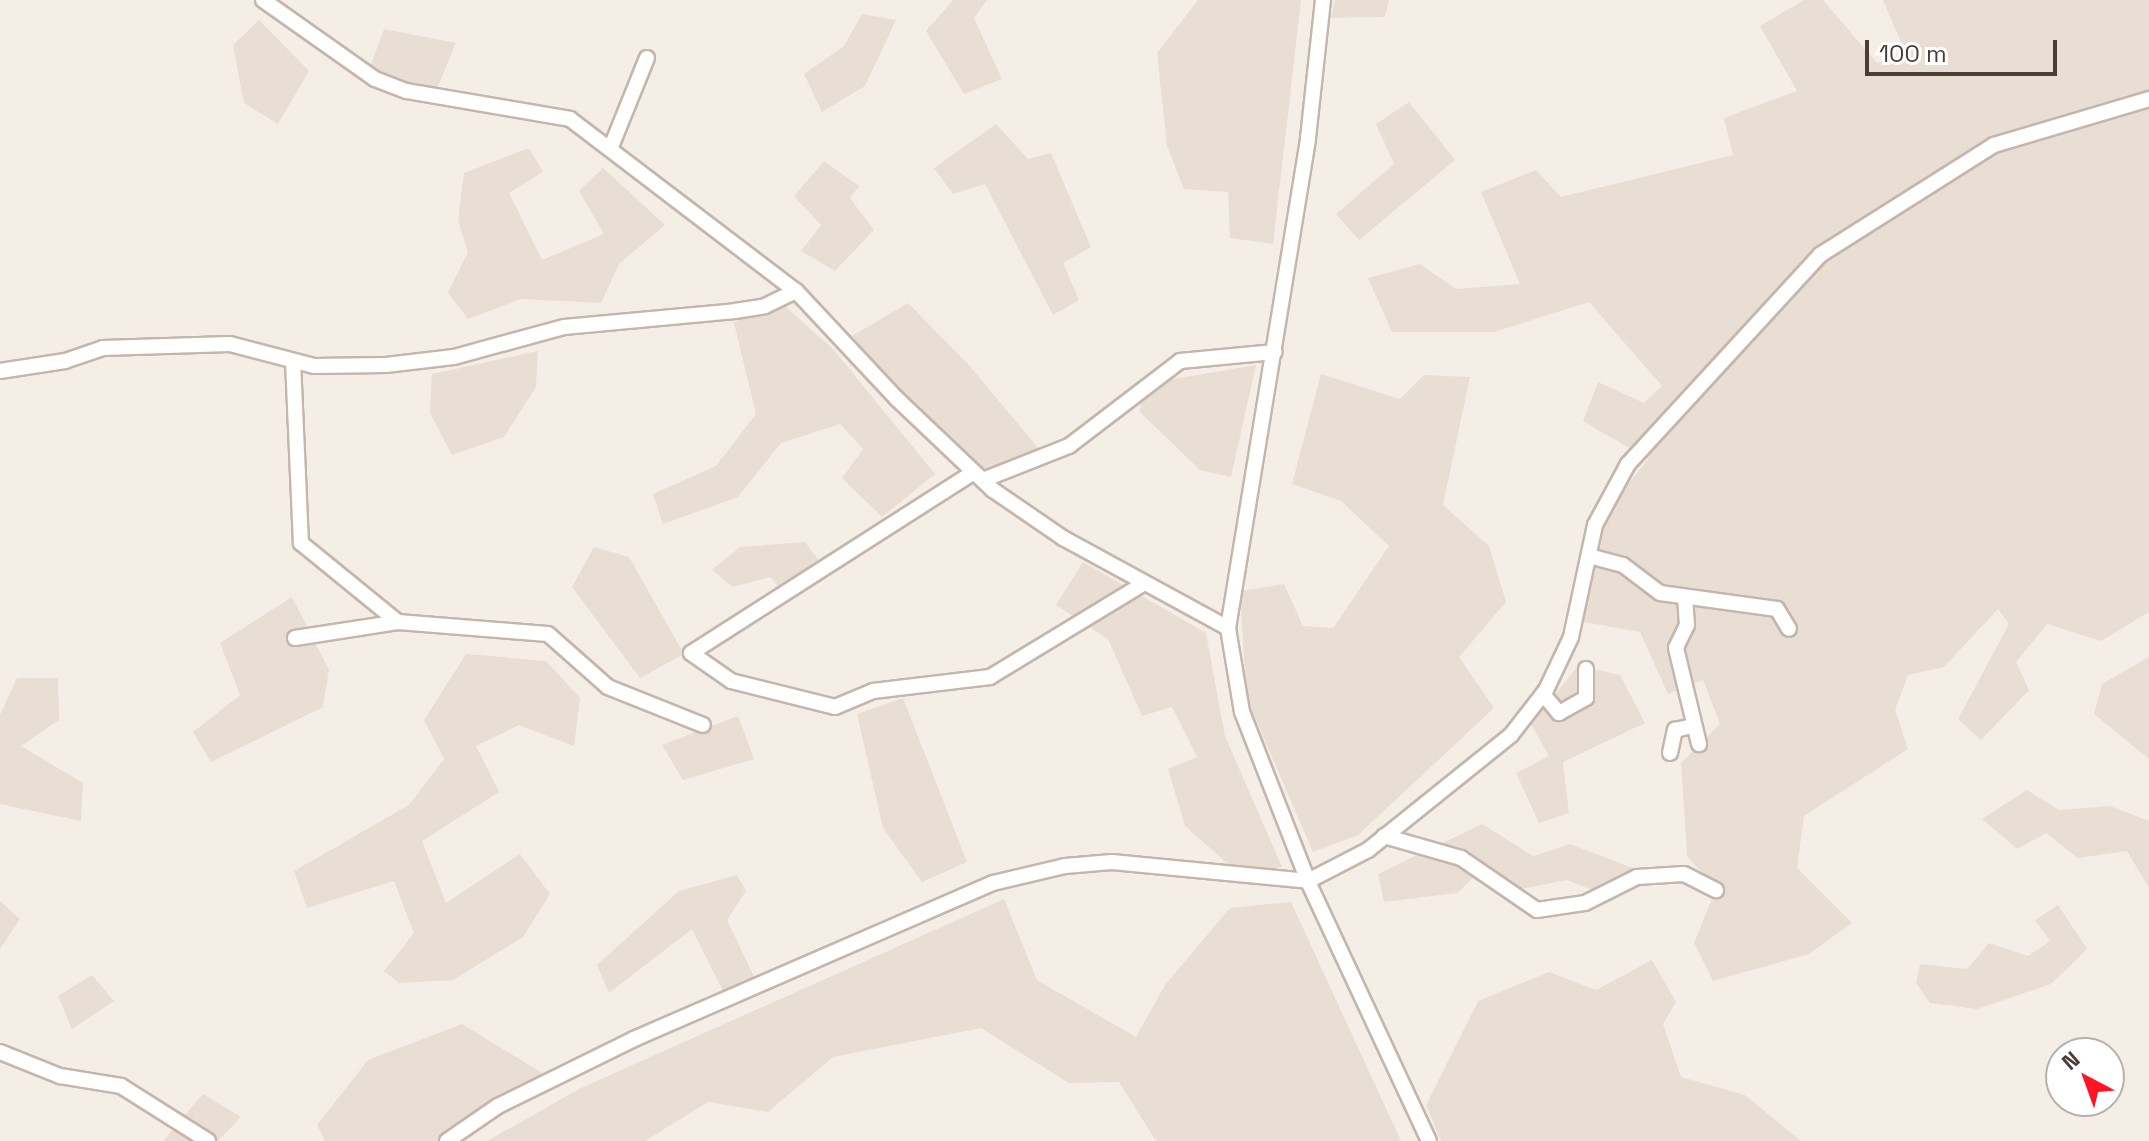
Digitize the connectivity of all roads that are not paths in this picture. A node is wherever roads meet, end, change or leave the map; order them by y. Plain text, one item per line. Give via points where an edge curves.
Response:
1 (263, 0) edge
2 (1323, 0) edge
3 (647, 58) dead end
4 (2149, 99) edge
5 (611, 147) junction
6 (796, 291) junction
7 (1275, 352) junction
8 (293, 361) junction
9 (0, 371) edge
10 (978, 476) junction
11 (1589, 556) junction
12 (1143, 584) junction
13 (1685, 597) junction
14 (398, 622) junction
15 (1228, 628) junction
16 (1789, 629) dead end
17 (295, 638) dead end
18 (1586, 669) dead end
19 (1543, 694) junction
20 (703, 725) dead end
21 (1693, 726) junction
22 (1699, 744) dead end
23 (1670, 753) dead end
24 (1384, 836) junction
25 (1308, 881) junction
26 (1716, 890) dead end
27 (0, 1052) edge
28 (208, 1141) edge
29 (447, 1141) edge
30 (1429, 1141) edge

1 - 5 street via 375,79 407,91 570,119
2 - 7 street
3 - 5 street
4 - 11 street via 1994,145 1820,255 1628,464 1595,525
5 - 6 street
6 - 8 street via 765,306 564,327 454,357 386,365
6 - 10 street
7 - 10 street via 1180,361 1069,446
7 - 15 street
8 - 9 street via 230,344 133,345
8 - 14 street via 301,543
10 - 12 street via 1063,538
10 - 12 street via 691,653 731,681 835,707 873,691 990,677
11 - 13 street via 1623,565 1660,593
11 - 19 street via 1571,637
12 - 15 street
13 - 16 street via 1777,609
13 - 21 street via 1687,625 1676,648
14 - 17 street
14 - 20 street via 548,634 608,687
15 - 25 street via 1242,712
18 - 19 street via 1586,698 1559,713
19 - 24 street via 1511,735
21 - 22 street
21 - 23 street via 1675,730
24 - 25 street
24 - 26 street via 1461,858 1537,910 1585,903 1637,877 1684,874
25 - 29 street via 1112,862 1065,866 993,883 634,1039 498,1106
25 - 30 street
27 - 28 street via 60,1076 121,1086

